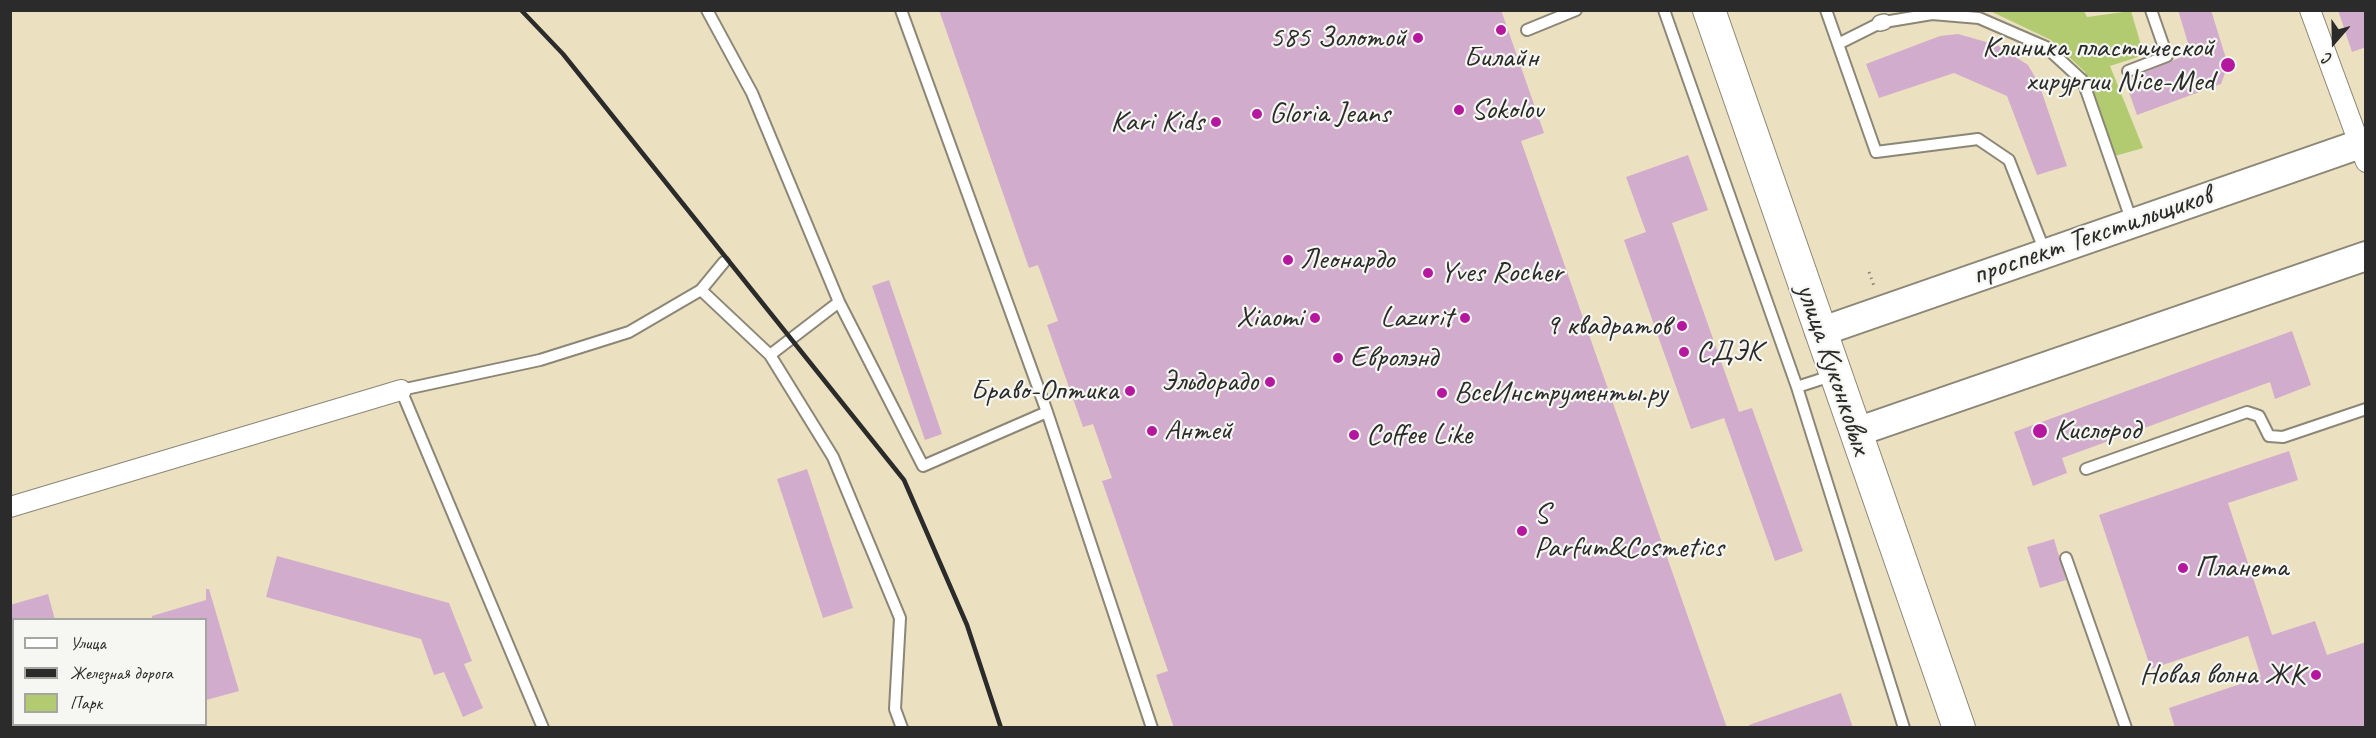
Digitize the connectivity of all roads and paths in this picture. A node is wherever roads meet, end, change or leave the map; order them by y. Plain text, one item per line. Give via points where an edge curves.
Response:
1 (707, 10) edge
2 (901, 10) edge
3 (1576, 10) edge
4 (1664, 10) edge
5 (1709, 10) edge
6 (1728, 10) edge
7 (1826, 10) edge
8 (2151, 10) edge
9 (2310, 10) edge
10 (1931, 12) edge
11 (1527, 30) dead end
12 (1838, 44) junction
13 (2128, 71) dead end
14 (2363, 149) edge
15 (2132, 222) junction
16 (2046, 252) junction
17 (2366, 256) edge
18 (724, 262) dead end
19 (1869, 273) dead end
20 (701, 290) junction
21 (1878, 297) dead end
22 (839, 302) junction
23 (1828, 329) junction
24 (770, 355) junction
25 (1842, 372) junction
26 (1797, 387) junction
27 (401, 390) junction
28 (2366, 409) edge
29 (1047, 412) junction
30 (1867, 415) junction
31 (2086, 469) dead end
32 (10, 507) edge
33 (2066, 558) dead end
34 (543, 728) edge
35 (902, 728) edge
36 (1152, 728) edge
37 (1904, 728) edge
38 (1959, 728) edge
39 (1975, 728) edge
40 (2126, 728) edge

1 - 22 lane via 752,93
2 - 29 lane
3 - 11 lane
4 - 26 lane
5 - 23 main road, улица Куконковых
6 - 23 main road, улица Куконковых
7 - 12 lane
8 - 13 lane via 2167,56
9 - 14 street
10 - 12 lane via 1882,22
10 - 15 lane via 1979,18 2046,46 2083,81
12 - 16 lane via 1876,152 1978,139 2009,160
14 - 15 main road, проспект Текстильщиков
15 - 16 main road, проспект Текстильщиков
16 - 23 main road, проспект Текстильщиков
17 - 30 main road via 1918,409
18 - 20 lane
19 - 21 path
20 - 24 lane
20 - 27 lane via 629,332 540,360
22 - 24 lane
22 - 29 lane via 923,466
23 - 25 main road, улица Куконковых
24 - 35 lane via 833,457 900,618 894,709
25 - 26 lane
25 - 30 main road, улица Куконковых
25 - 38 main road, улица Куконковых
26 - 37 lane
27 - 32 street
27 - 34 lane
28 - 31 lane via 2283,437 2269,436 2259,416 2247,412
29 - 36 lane
30 - 39 main road, улица Куконковых
33 - 40 lane

